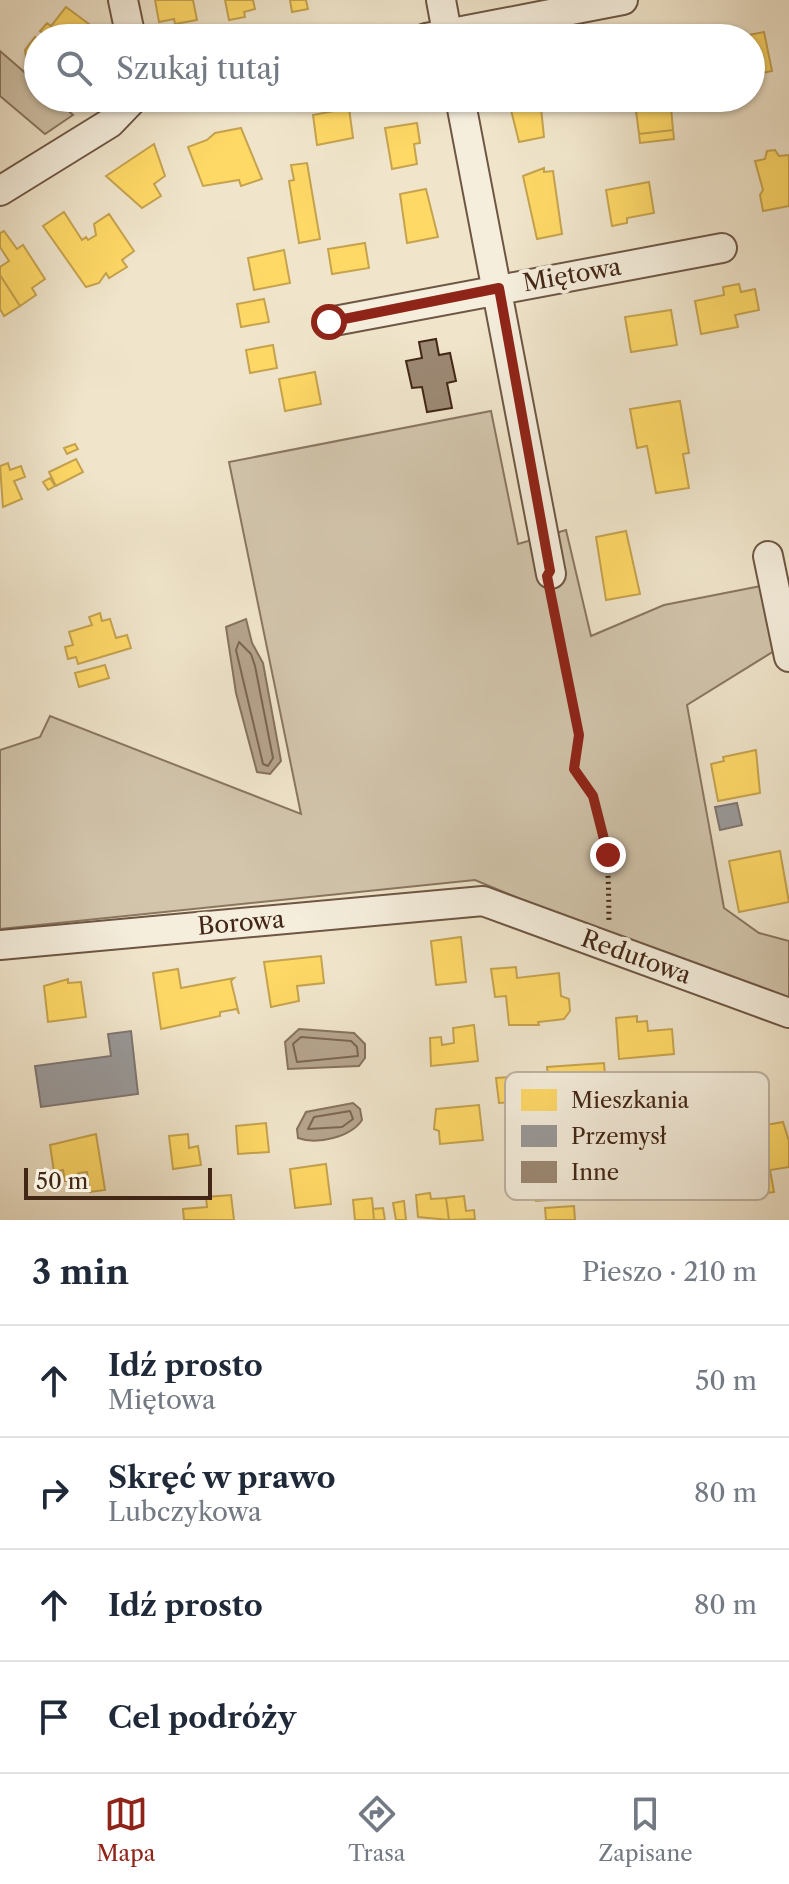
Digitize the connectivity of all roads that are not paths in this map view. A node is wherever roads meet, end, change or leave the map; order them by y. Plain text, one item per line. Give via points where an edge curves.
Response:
1 (123, 0) edge
2 (441, 0) edge
3 (623, 0) edge
4 (128, 24) edge
5 (440, 24) edge
6 (504, 24) edge
7 (121, 112) edge
8 (463, 112) edge
9 (0, 191) edge
10 (722, 248) dead end
11 (499, 288) junction
12 (329, 322) dead end
13 (768, 556) dead end
14 (551, 572) road end
15 (789, 657) edge
16 (483, 901) joint
17 (0, 945) edge
18 (789, 1013) edge

1 - 4 street
2 - 5 street
3 - 6 street
7 - 9 street
8 - 11 street
10 - 11 street, Miętowa
11 - 12 street, Miętowa
11 - 14 street
13 - 15 street
16 - 17 street, Borowa
16 - 18 street, Redutowa

